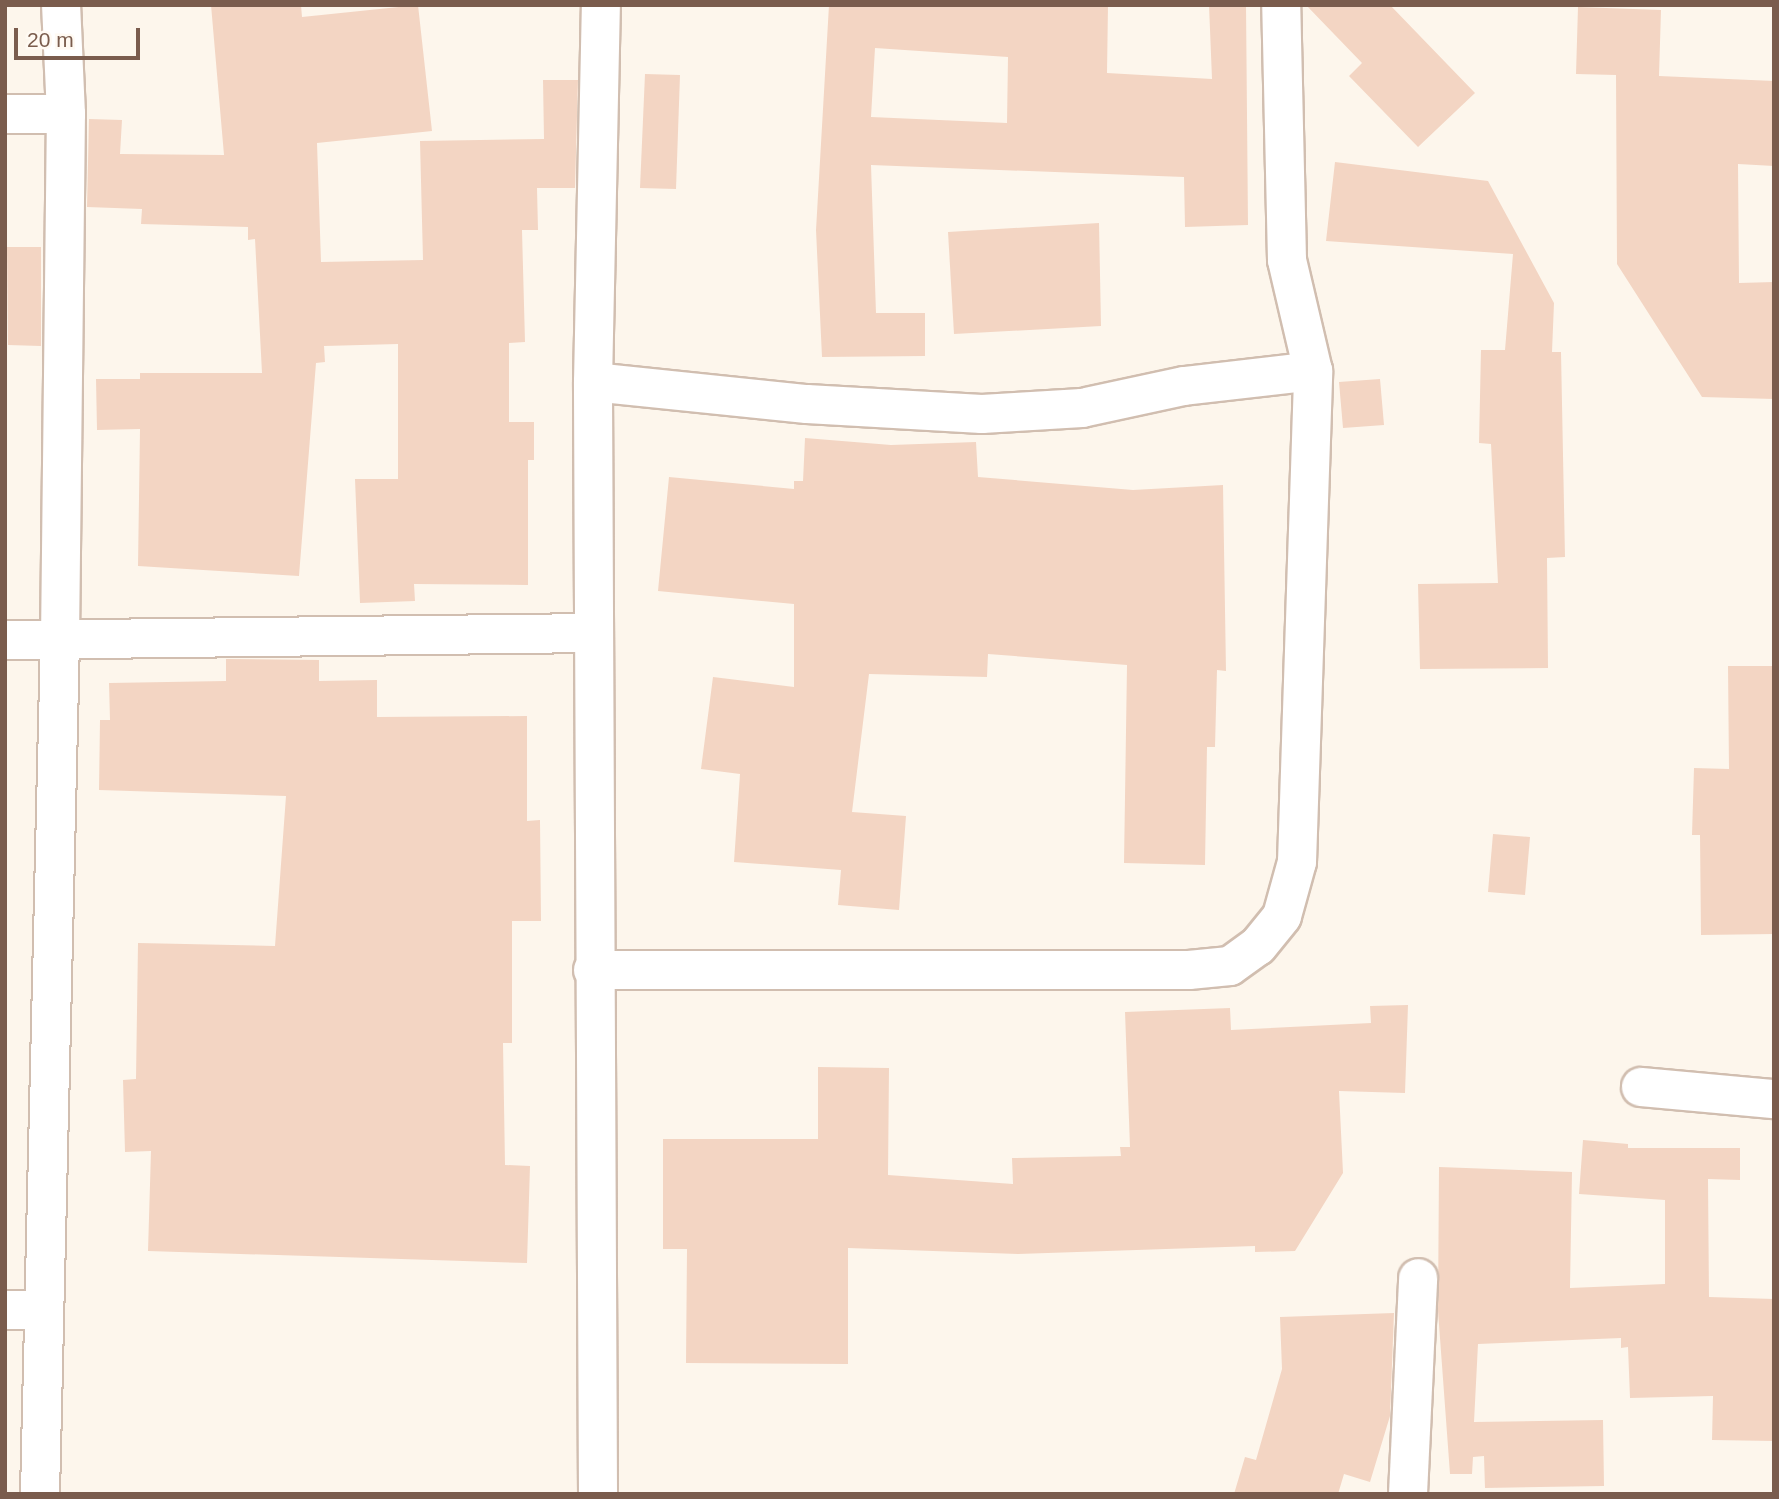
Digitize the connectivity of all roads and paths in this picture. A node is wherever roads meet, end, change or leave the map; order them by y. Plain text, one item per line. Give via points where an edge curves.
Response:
1 (61, 5) edge
2 (601, 5) edge
3 (1281, 5) edge
4 (5, 114) edge
5 (65, 114) junction
6 (1312, 371) junction
7 (593, 383) junction
8 (593, 633) junction
9 (5, 639) edge
10 (60, 640) junction
11 (593, 970) junction
12 (1641, 1087) dead end
13 (1774, 1099) edge
14 (1419, 1278) dead end
15 (5, 1310) edge
16 (44, 1310) junction
17 (40, 1494) edge
18 (598, 1494) edge
19 (1408, 1494) edge

1 - 5 street
2 - 7 street
3 - 6 street via 1287,260
4 - 5 street
5 - 10 street
6 - 7 street via 1184,386 1082,408 982,414 807,404
6 - 11 street via 1297,862 1282,916 1258,946 1230,966 1189,970
7 - 8 street
8 - 10 street
8 - 11 street
9 - 10 street
10 - 16 street
11 - 18 street
12 - 13 street
14 - 19 street
15 - 16 street
16 - 17 street

